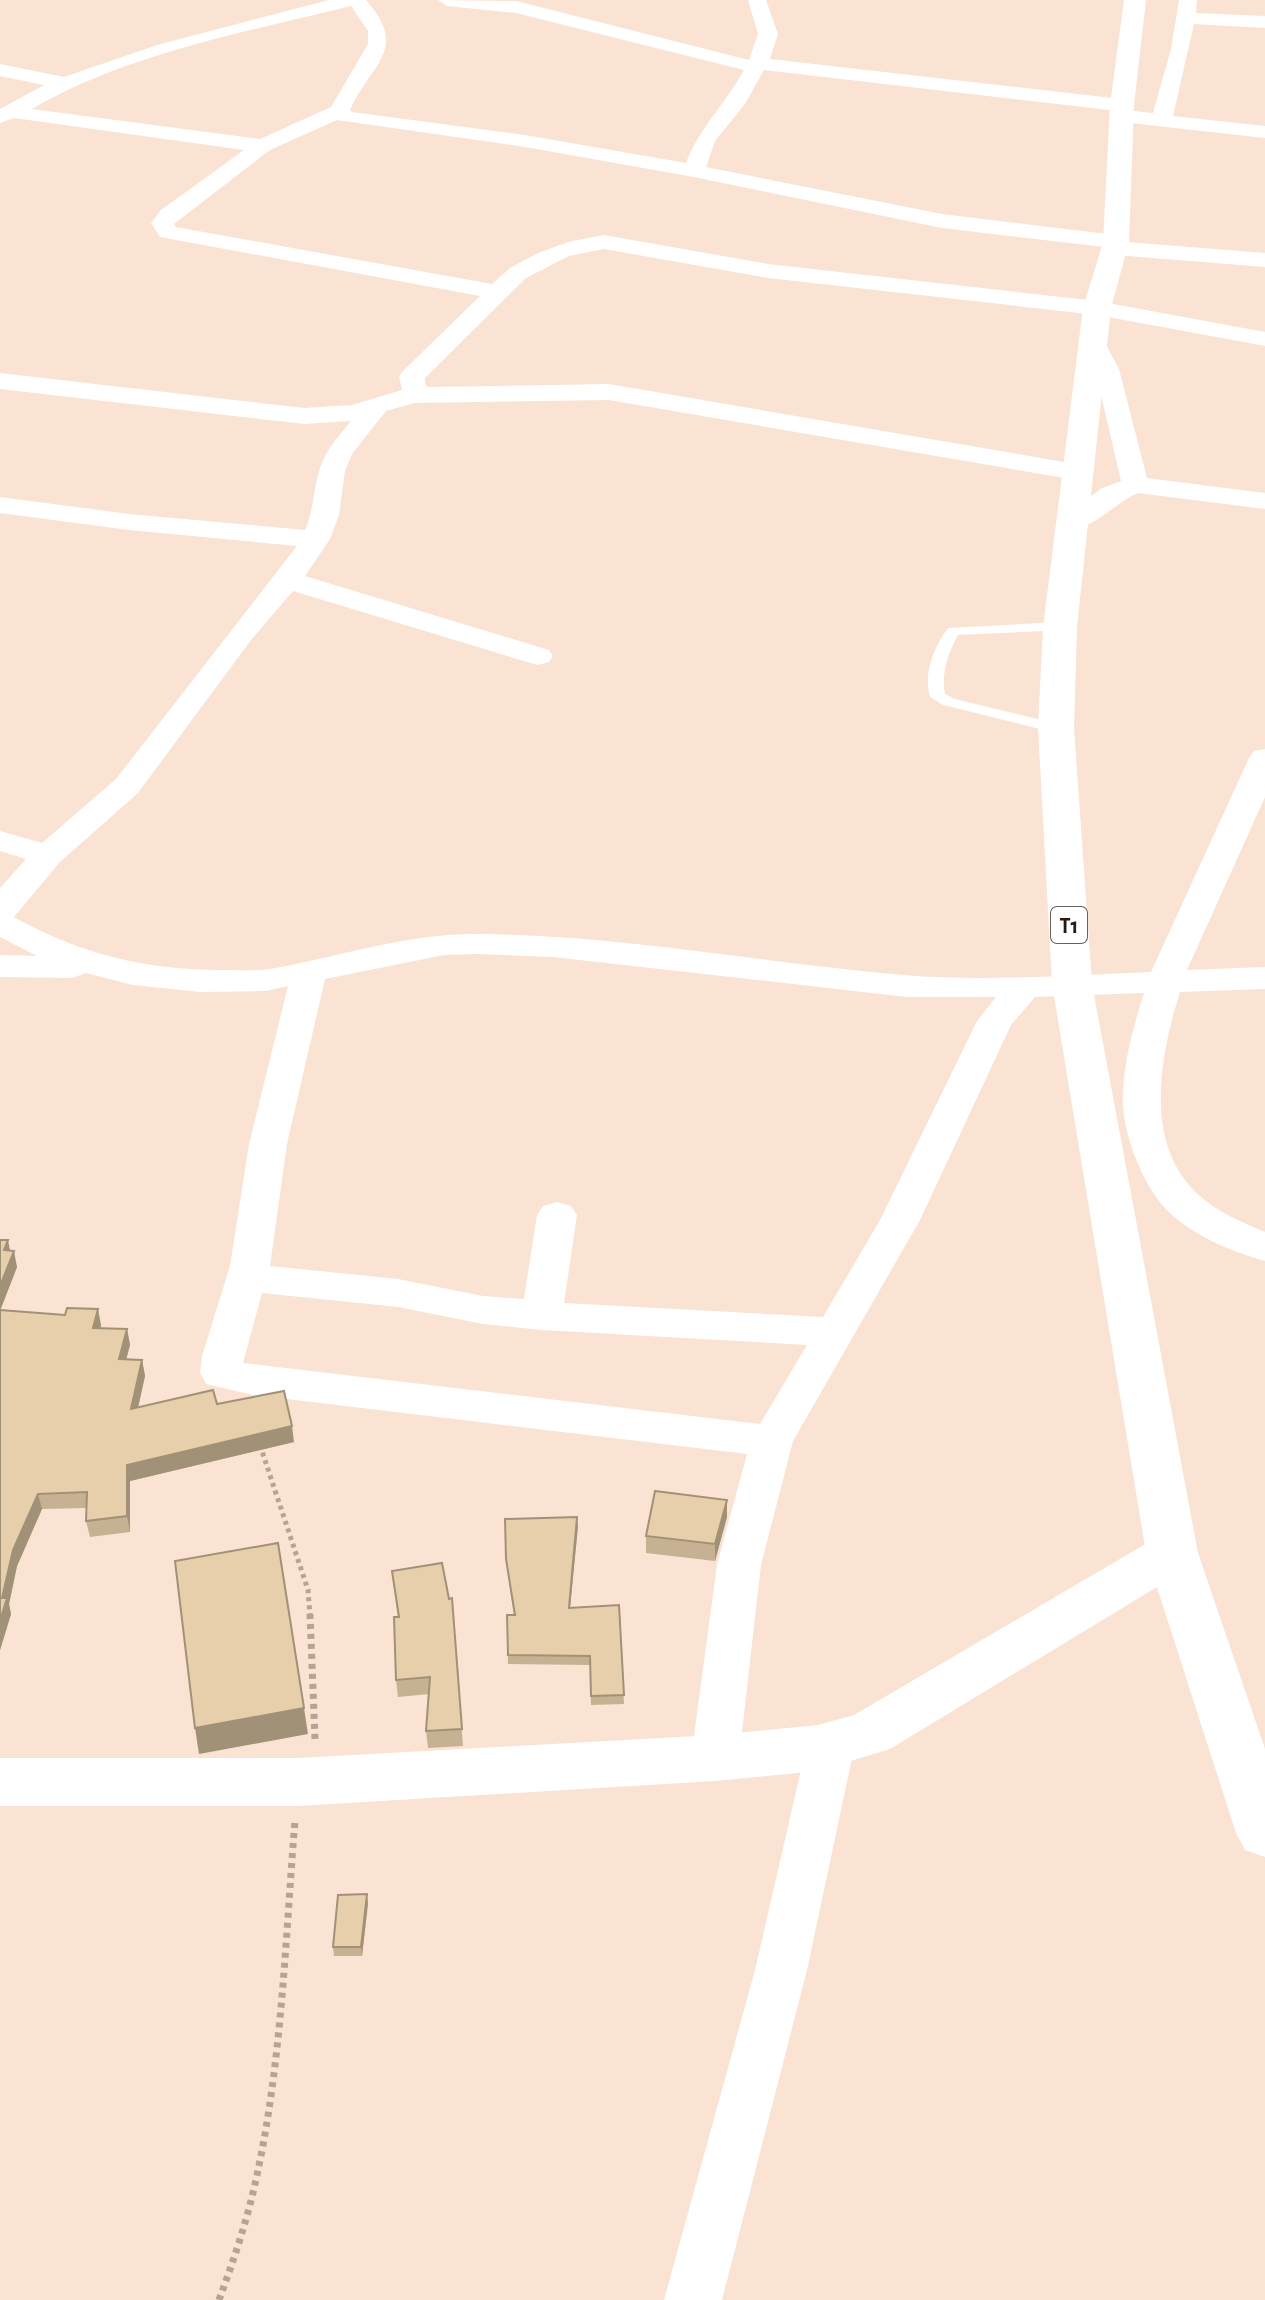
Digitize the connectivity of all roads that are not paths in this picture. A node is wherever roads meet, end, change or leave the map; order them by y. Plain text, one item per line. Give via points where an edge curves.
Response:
1 (354, 0) edge
2 (447, 0) edge
3 (757, 0) edge
4 (1135, 0) edge
5 (1186, 9) edge
6 (1265, 22) edge
7 (756, 65) junction
8 (0, 70) edge
9 (66, 84) junction
10 (1122, 110) junction
11 (339, 111) junction
12 (6, 114) edge
13 (1161, 121) junction
14 (1265, 132) edge
15 (263, 146) junction
16 (694, 171) junction
17 (1116, 245) junction
18 (1265, 260) edge
19 (497, 292) junction
20 (1095, 325) junction
21 (1265, 339) edge
22 (0, 381) edge
23 (421, 394) junction
24 (377, 406) junction
25 (1076, 472) junction
26 (1135, 485) junction
27 (1265, 501) edge
28 (0, 505) edge
29 (1074, 522) junction
30 (316, 539) junction
31 (287, 580) junction
32 (1060, 627) junction
33 (538, 656) dead end
34 (1056, 728) junction
35 (1265, 758) edge
36 (0, 841) edge
37 (48, 855) junction
38 (0, 913) edge
39 (0, 923) edge
40 (0, 966) edge
41 (106, 968) junction
42 (309, 973) junction
43 (1265, 978) edge
44 (1167, 981) junction
45 (1072, 984) junction
46 (1025, 987) junction
47 (557, 1215) dead end
48 (1265, 1247) edge
49 (245, 1277) junction
50 (542, 1316) junction
51 (835, 1332) junction
52 (772, 1441) junction
53 (1172, 1553) junction
54 (831, 1744) junction
55 (715, 1758) junction
56 (0, 1782) edge
57 (1265, 1833) edge
58 (693, 2300) edge

1 - 9 street via 176,47
1 - 11 street via 371,14 379,44
2 - 7 street via 516,7
3 - 7 street via 768,34
4 - 10 main road, T1
5 - 6 street
5 - 13 street
7 - 10 street
7 - 16 street via 735,104 705,140
8 - 9 street
9 - 12 street
10 - 13 street
10 - 17 main road, T1
11 - 15 street
11 - 16 street via 359,120 490,135
12 - 15 street
13 - 14 street
15 - 19 street via 169,215 163,228
16 - 17 street via 930,219
17 - 18 street
17 - 20 main road, T1
19 - 20 street via 524,268 604,242
19 - 23 street via 412,376 412,387
20 - 21 street
20 - 25 main road, T1
20 - 26 street
22 - 24 street via 280,414 331,415
23 - 24 street
23 - 25 street via 609,392
24 - 30 street via 339,453
25 - 29 main road, T1
26 - 27 street
26 - 29 street via 1112,494
28 - 30 street
29 - 32 main road, T1
30 - 31 street
31 - 33 street
31 - 37 street via 127,786
32 - 34 main road, T1
32 - 34 lane via 953,631 934,689 949,702
34 - 45 main road, T1
35 - 44 street via 1182,936
36 - 37 street
37 - 38 street
39 - 41 street via 39,945
40 - 41 street
41 - 42 street via 200,981
42 - 46 street via 444,945 506,944 907,986
42 - 49 street via 268,1144
43 - 44 street
44 - 45 street
44 - 48 street via 1143,1059 1140,1098 1148,1150 1177,1198
45 - 46 street
45 - 53 main road, T1
46 - 51 street via 995,1021 900,1220
47 - 50 street
49 - 50 street via 398,1293
49 - 52 street via 220,1369 226,1375
50 - 51 street
51 - 52 street
52 - 55 street via 739,1565
53 - 54 main road via 870,1733
53 - 57 main road, T1
54 - 55 main road
54 - 58 street via 781,1970
55 - 56 main road via 298,1782

